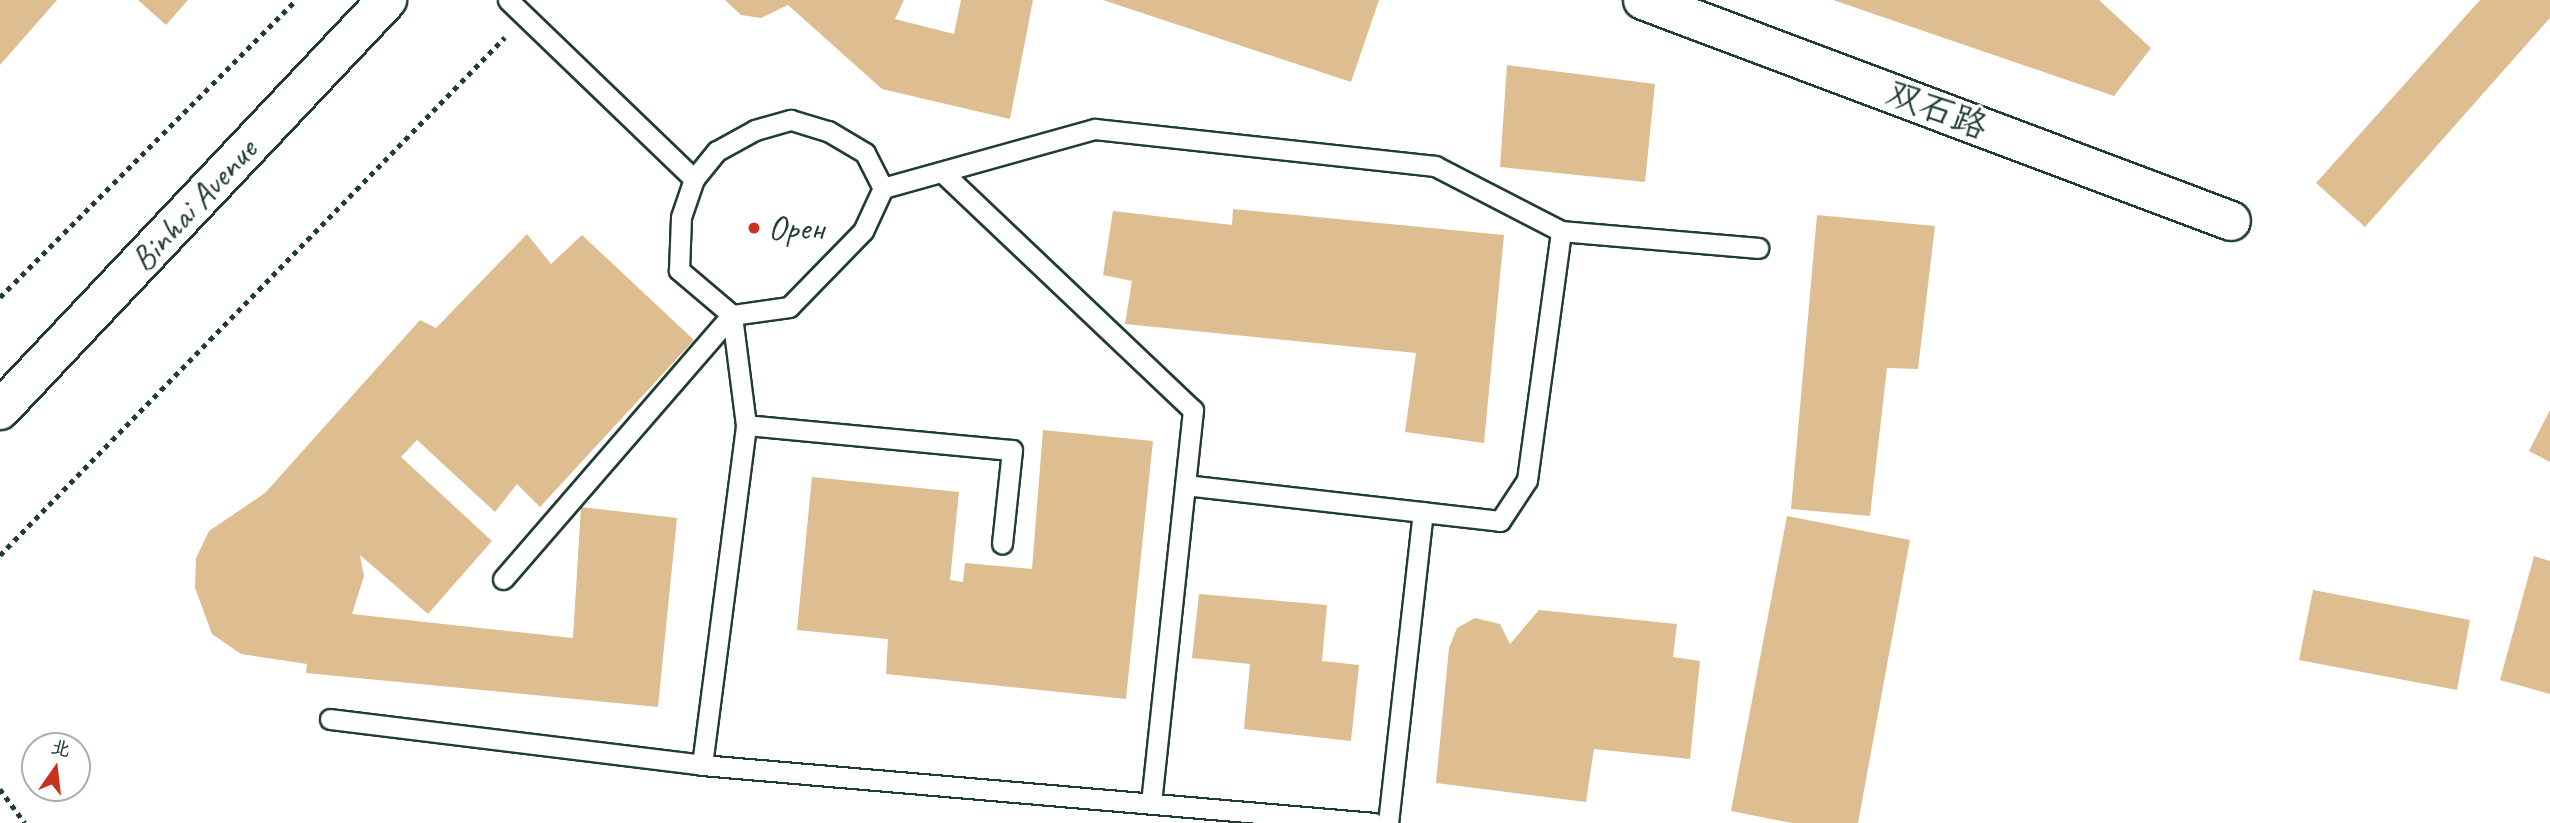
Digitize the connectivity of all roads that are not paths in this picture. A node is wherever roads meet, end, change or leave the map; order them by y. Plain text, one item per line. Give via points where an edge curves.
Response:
1 (387, 0) edge
2 (508, 0) edge
3 (1643, 0) edge
4 (942, 172) junction
5 (694, 179) junction
6 (883, 188) junction
7 (2231, 221) dead end
8 (1561, 230) junction
9 (1758, 248) dead end
10 (732, 315) junction
11 (0, 410) edge
12 (746, 425) junction
13 (1185, 485) junction
14 (1423, 512) junction
15 (1002, 544) dead end
16 (503, 579) dead end
17 (330, 719) dead end
18 (702, 765) junction
19 (1151, 801) junction
20 (1374, 823) edge
21 (1388, 823) edge

1 - 11 street, Binhai Avenue
2 - 5 lane
3 - 7 street, 双石路
4 - 6 lane
4 - 8 lane via 1095,129 1435,166
4 - 13 lane via 1193,411
5 - 6 lane via 716,151 755,130 791,121 828,131 865,153
5 - 10 lane via 681,216 679,270
6 - 10 lane via 863,231 789,307
8 - 9 lane
8 - 14 lane via 1527,480 1500,521
10 - 12 lane
10 - 16 lane
12 - 15 lane via 1012,450
12 - 18 lane
13 - 14 lane
13 - 19 lane
14 - 21 lane
17 - 18 lane
18 - 19 lane
19 - 20 lane

